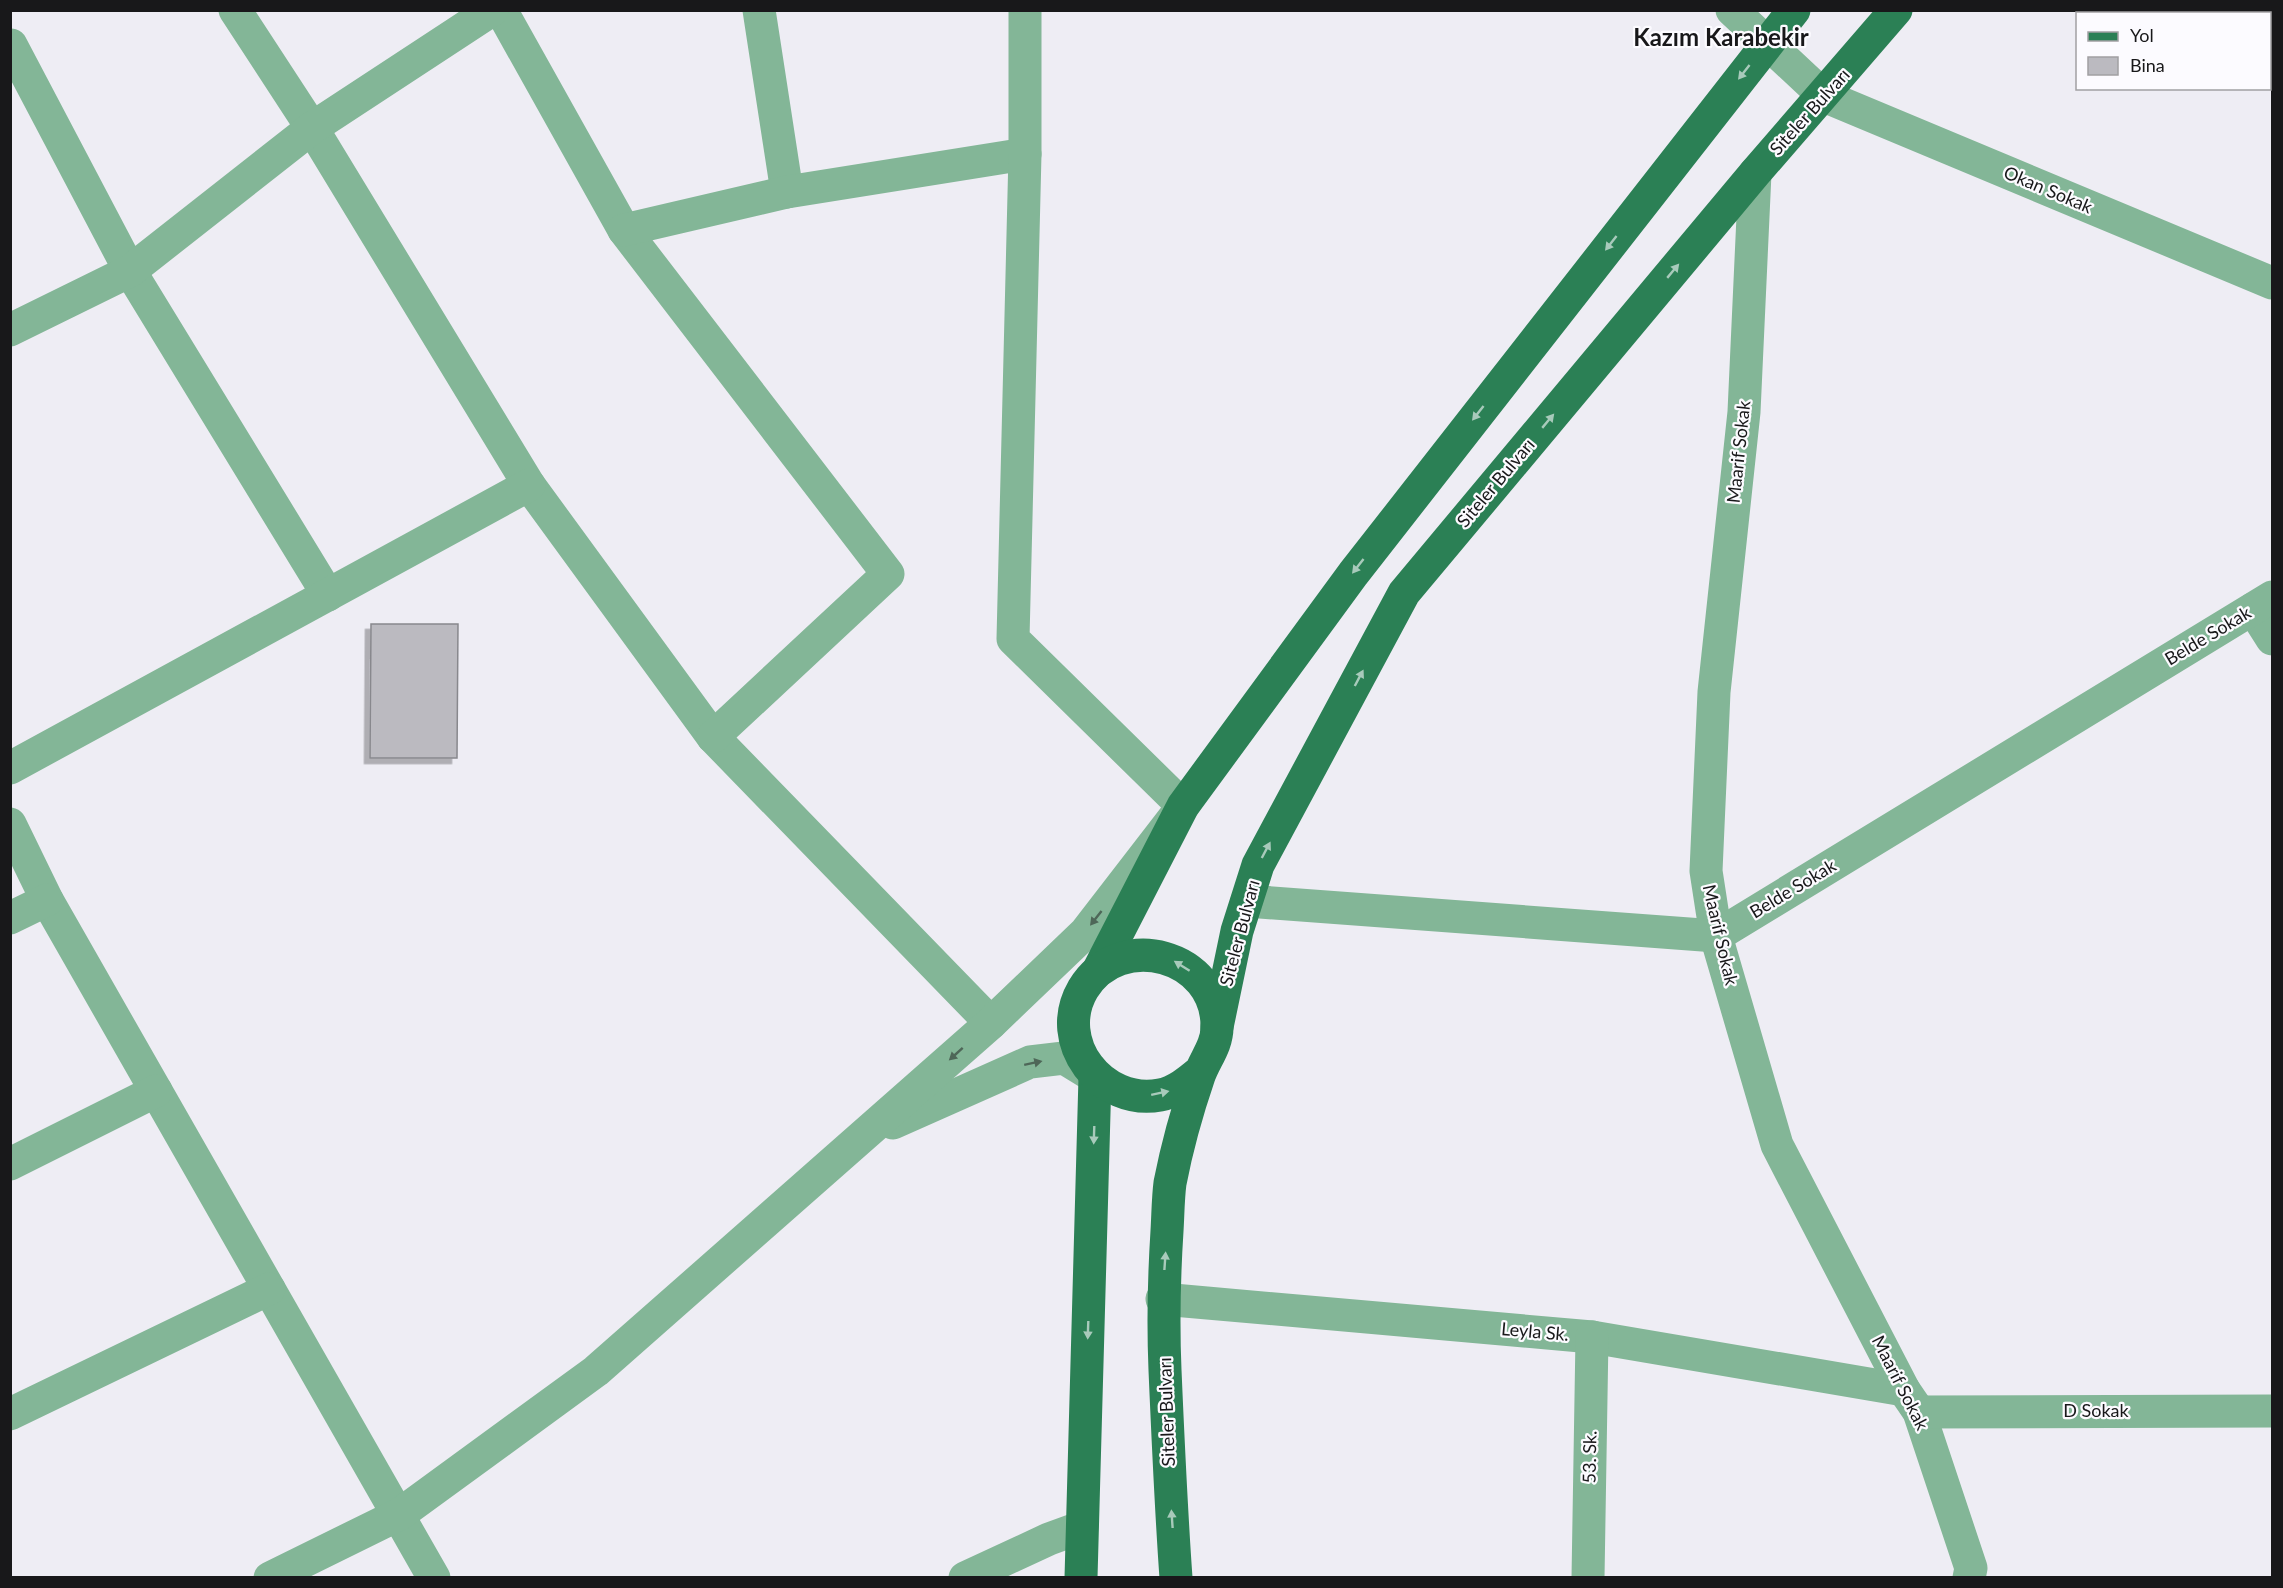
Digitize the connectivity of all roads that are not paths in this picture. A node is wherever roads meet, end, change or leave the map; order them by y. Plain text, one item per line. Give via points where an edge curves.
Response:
1 (235, 10) edge
2 (492, 10) edge
3 (501, 10) edge
4 (759, 10) edge
5 (1025, 10) edge
6 (1732, 10) edge
7 (1794, 10) edge
8 (1896, 10) edge
9 (1767, 43) junction
10 (11, 45) edge
11 (1824, 96) junction
12 (312, 128) junction
13 (1025, 154) junction
14 (1755, 173) junction
15 (787, 192) junction
16 (624, 230) junction
17 (130, 271) junction
18 (2272, 283) edge
19 (10, 330) edge
20 (529, 485) junction
21 (328, 595) junction
22 (2263, 603) edge
23 (2272, 639) edge
24 (713, 737) junction
25 (10, 768) edge
26 (1183, 806) junction
27 (10, 824) edge
28 (47, 900) junction
29 (1246, 901) junction
30 (10, 918) edge
31 (1716, 936) junction
32 (1098, 972) junction
33 (991, 1023) junction
34 (1217, 1027) junction
35 (1201, 1071) junction
36 (1095, 1077) junction
37 (156, 1091) junction
38 (864, 1136) junction
39 (10, 1164) edge
40 (269, 1289) junction
41 (1162, 1299) junction
42 (1592, 1337) junction
43 (1911, 1401) junction
44 (2272, 1411) edge
45 (10, 1414) edge
46 (399, 1514) junction
47 (1082, 1527) junction
48 (270, 1578) edge
49 (434, 1578) edge
50 (966, 1578) edge
51 (1081, 1578) edge
52 (1176, 1578) edge
53 (1588, 1578) edge
54 (1969, 1578) edge

1 - 12 street
2 - 12 street
3 - 16 street
4 - 15 street
5 - 13 street
6 - 9 street
7 - 9 main road
8 - 11 main road, Siteler Bulvarı
9 - 11 street
9 -> 26 main road via 1353,574
10 - 17 street
11 - 14 main road, Siteler Bulvarı
11 - 18 street, Okan Sokak
12 - 17 street
12 - 20 street
13 - 15 street
13 - 26 street via 1014,639
29 -> 14 main road, Siteler Bulvarı via 1258,865 1404,593
14 - 31 street, Maarif Sokak via 1744,412 1714,692 1706,871
15 - 16 street
16 - 24 street via 888,574
17 - 19 street
17 - 21 street
20 - 21 street
20 - 24 street
21 - 25 street
22 - 23 street
22 - 31 street, Belde Sokak
24 - 33 street
26 - 32 main road
26 -> 33 street via 1085,933
27 - 28 street
28 - 30 street
28 - 37 street
29 - 31 street
29 - 34 main road, Siteler Bulvarı
31 - 43 street, Maarif Sokak via 1777,1145
34 -> 32 main road via 1214,1004 1203,983 1186,966 1165,956 1141,954 1118,960
32 - 36 main road via 1083,990 1075,1012 1074,1035 1082,1058
33 -> 38 street
34 - 35 main road via 1213,1050
36 -> 35 main road via 1115,1090 1138,1096 1161,1095 1183,1086
41 -> 35 main road, Siteler Bulvarı via 1170,1185
38 -> 36 street via 1030,1062 1064,1059
36 -> 47 main road
37 - 39 street
37 - 40 street
38 - 46 street via 596,1371
40 - 45 street
40 - 46 street
41 - 42 street, Leyla Sk.
52 -> 41 main road, Siteler Bulvarı
42 - 43 street, Leyla Sk.
42 - 53 street, 53. Sk.
43 - 44 street, D Sokak
43 - 54 street, Maarif Sokak via 1971,1568
46 - 48 street
46 - 49 street
47 - 50 street
47 - 51 main road

